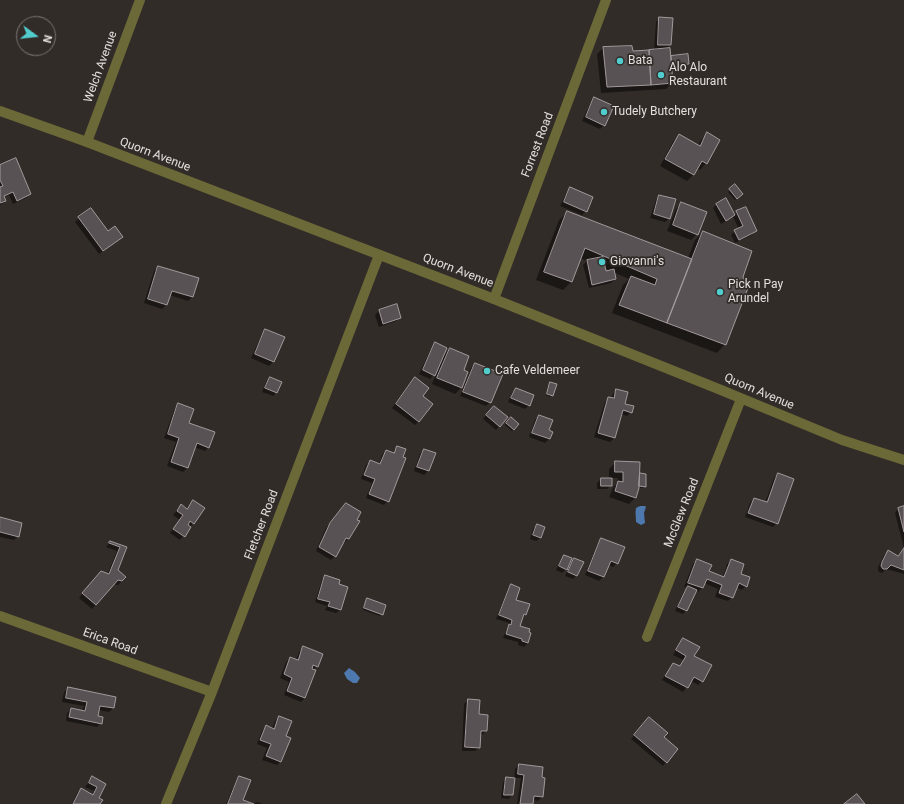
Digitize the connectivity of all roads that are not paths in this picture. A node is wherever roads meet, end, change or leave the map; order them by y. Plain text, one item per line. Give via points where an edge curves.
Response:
1 (140, 0) edge
2 (606, 0) edge
3 (0, 111) edge
4 (87, 142) junction
5 (379, 255) junction
6 (494, 299) junction
7 (741, 399) junction
8 (904, 460) edge
9 (0, 616) edge
10 (647, 637) dead end
11 (212, 692) junction
12 (166, 804) edge

1 - 4 street, Welch Avenue
2 - 6 street, Forrest Road
3 - 4 street, Quorn Avenue
4 - 5 street, Quorn Avenue
5 - 6 street, Quorn Avenue
5 - 11 street, Fletcher Road
6 - 7 street, Quorn Avenue
7 - 8 street, Quorn Avenue via 842,440
7 - 10 street, McGlew Road
9 - 11 street, Erica Road
11 - 12 street, Fletcher Road

